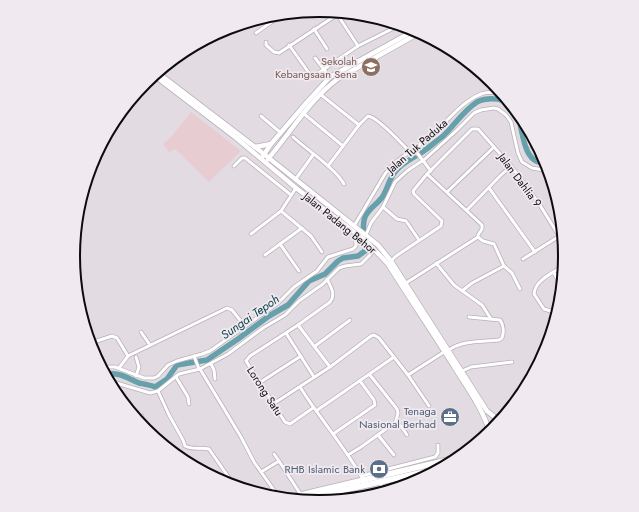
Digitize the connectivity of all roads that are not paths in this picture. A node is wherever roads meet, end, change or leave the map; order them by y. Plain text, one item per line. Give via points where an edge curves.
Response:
1 (332, 18) edge
2 (341, 18) edge
3 (271, 22) edge
4 (314, 29) junction
5 (392, 29) edge
6 (256, 33) dead end
7 (408, 34) edge
8 (414, 36) edge
9 (266, 42) dead end
10 (289, 46) junction
11 (358, 46) junction
12 (327, 49) dead end
13 (315, 58) dead end
14 (323, 69) junction
15 (162, 76) edge
16 (330, 77) junction
17 (159, 79) edge
18 (494, 93) edge
19 (320, 94) junction
20 (304, 113) junction
21 (260, 116) dead end
22 (358, 125) junction
23 (281, 133) junction
24 (292, 137) dead end
25 (271, 144) junction
26 (255, 146) junction
27 (343, 146) junction
28 (494, 147) junction
29 (278, 148) junction
30 (415, 150) junction
31 (410, 152) junction
32 (264, 154) junction
33 (313, 155) junction
34 (269, 158) junction
35 (261, 159) junction
36 (423, 161) junction
37 (266, 162) junction
38 (275, 163) junction
39 (234, 166) dead end
40 (328, 166) junction
41 (512, 166) junction
42 (542, 170) edge
43 (430, 171) junction
44 (427, 174) junction
45 (295, 180) junction
46 (344, 184) dead end
47 (296, 188) junction
48 (489, 188) junction
49 (447, 192) junction
50 (291, 196) junction
51 (383, 206) junction
52 (467, 210) junction
53 (281, 211) junction
54 (302, 228) junction
55 (356, 230) junction
56 (557, 230) edge
57 (251, 234) dead end
58 (366, 235) junction
59 (478, 237) junction
60 (558, 237) edge
61 (420, 240) junction
62 (280, 244) junction
63 (374, 249) junction
64 (322, 252) dead end
65 (535, 252) junction
66 (265, 255) dead end
67 (523, 259) dead end
68 (390, 262) junction
69 (436, 264) junction
70 (504, 266) junction
71 (558, 270) edge
72 (300, 272) dead end
73 (554, 273) junction
74 (557, 278) edge
75 (327, 279) junction
76 (406, 283) junction
77 (520, 289) dead end
78 (462, 291) junction
79 (552, 311) edge
80 (469, 317) dead end
81 (491, 319) junction
82 (350, 320) dead end
83 (244, 325) junction
84 (298, 325) junction
85 (141, 332) dead end
86 (286, 333) junction
87 (97, 341) edge
88 (150, 345) junction
89 (315, 346) junction
90 (446, 351) junction
91 (128, 356) junction
92 (300, 356) junction
93 (136, 357) dead end
94 (194, 357) junction
95 (394, 357) junction
96 (512, 362) dead end
97 (211, 364) junction
98 (108, 366) edge
99 (330, 366) junction
100 (119, 368) junction
101 (198, 368) junction
102 (462, 371) junction
103 (370, 374) junction
104 (408, 375) junction
105 (136, 376) junction
106 (176, 377) junction
107 (314, 377) junction
108 (215, 379) dead end
109 (360, 381) junction
110 (118, 383) edge
111 (259, 383) junction
112 (300, 387) junction
113 (158, 391) junction
114 (189, 404) dead end
115 (273, 404) junction
116 (429, 406) dead end
117 (313, 408) junction
118 (316, 412) junction
119 (495, 418) edge
120 (396, 424) junction
121 (488, 425) edge
122 (333, 434) junction
123 (378, 435) junction
124 (407, 435) dead end
125 (438, 445) dead end
126 (274, 454) dead end
127 (348, 455) junction
128 (394, 455) dead end
129 (279, 461) junction
130 (442, 461) edge
131 (410, 466) junction
132 (261, 472) junction
133 (419, 473) edge
134 (229, 477) edge
135 (363, 481) junction
136 (383, 481) junction
137 (381, 487) edge
138 (274, 490) edge
139 (301, 494) edge
140 (312, 495) edge

1 - 4 street
2 - 11 street
3 - 6 street
4 - 10 street
4 - 12 street
5 - 11 street
7 - 16 main road
8 - 19 main road via 339,78
9 - 10 street via 266,45 276,53
10 - 14 street via 311,76
11 - 14 street
13 - 14 street
14 - 16 street
15 - 26 main road, Jalan Padang Behor
16 - 23 main road
17 - 35 main road, Jalan Padang Behor
18 - 30 street, Jalan Tuk Paduka via 483,93 473,98
19 - 20 main road
19 - 22 street
20 - 27 street
20 - 29 main road
21 - 23 street
22 - 27 street
22 - 31 street via 370,116
23 - 25 main road
24 - 33 street
25 - 26 main road
25 - 32 main road
26 - 32 main road, Jalan Padang Behor
27 - 40 street
28 - 41 street, Jalan Dahlia 9
28 - 43 street, Jalan Dahlia 9 via 478,129 472,129
28 - 49 street
29 - 34 main road
29 - 38 main road
30 - 31 street, Jalan Tuk Paduka
30 - 36 street
31 - 55 street, Jalan Tuk Paduka via 387,171
32 - 34 main road, Jalan Padang Behor
32 - 35 main road
33 - 40 street
33 - 45 street
34 - 37 main road
34 - 38 main road, Jalan Padang Behor
35 - 37 main road, Jalan Padang Behor
36 - 42 street via 474,113 490,107 502,111 511,122 522,162
36 - 43 street
36 - 51 street via 395,182
37 - 47 main road, Jalan Padang Behor
38 - 45 main road, Jalan Padang Behor
39 - 50 street via 245,158
40 - 46 street
41 - 48 street
41 - 56 street, Jalan Dahlia 9
43 - 44 street
44 - 49 street
44 - 61 street via 413,191 442,221 441,226
45 - 55 main road, Jalan Padang Behor
47 - 50 street
47 - 55 main road, Jalan Padang Behor
48 - 52 street
48 - 65 street
49 - 52 street
50 - 53 street
51 - 58 street via 371,222
51 - 61 street via 397,219 406,221
52 - 59 street via 482,225
53 - 54 street
53 - 57 street
54 - 62 street
54 - 64 street
55 - 58 main road, Jalan Padang Behor
55 - 63 main road, Jalan Padang Behor
55 - 83 street, Jalan Tuk Paduka via 356,246 353,249 328,257 316,271 278,303
58 - 68 main road, Jalan Padang Behor via 378,245
59 - 69 street
59 - 70 street via 494,244
60 - 65 street
61 - 68 street
62 - 66 street
62 - 72 street
63 - 68 main road, Jalan Padang Behor
63 - 75 street via 361,264 339,268
65 - 67 street
68 - 76 main road, Jalan Padang Behor
68 - 90 main road, Jalan Padang Behor
69 - 76 street
69 - 78 street
70 - 77 street via 512,273
70 - 78 street
71 - 73 street
73 - 74 street
73 - 79 street via 537,284 534,291 544,308
75 - 84 street, Lorong Satu via 333,299
75 - 97 street via 285,315
76 - 90 main road, Jalan Padang Behor
78 - 81 street via 482,305
80 - 81 street
81 - 90 street via 502,322 502,338 462,344
82 - 89 street
83 - 88 street via 232,310 227,308
83 - 94 street via 208,352
84 - 86 street, Lorong Satu
84 - 89 street
85 - 88 street
86 - 92 street
86 - 111 street, Lorong Satu via 246,359
87 - 91 street via 114,336
88 - 91 street
89 - 99 street
90 - 102 main road, Jalan Padang Behor
90 - 104 street
90 - 121 main road, Jalan Padang Behor
91 - 100 street
92 - 107 street
92 - 111 street
93 - 105 street via 139,367
94 - 101 street
94 - 105 street via 171,363 154,378
95 - 99 street via 376,336 371,336
95 - 103 street
95 - 104 street
96 - 102 street via 470,367
97 - 101 street
97 - 108 street
98 - 100 street
99 - 107 street
100 - 105 street
101 - 106 street
101 - 132 street
102 - 119 main road, Jalan Padang Behor via 487,411
103 - 109 street
103 - 120 street via 397,410
104 - 116 street
106 - 113 street
106 - 114 street via 188,397
107 - 112 street
109 - 118 street
109 - 122 street via 376,405
110 - 113 street via 150,393
111 - 115 street, Lorong Satu
112 - 115 street
112 - 117 street
113 - 134 street via 185,446 209,449
115 - 117 street, Lorong Satu via 288,424
117 - 118 street
118 - 122 street
120 - 123 street via 387,427
120 - 124 street via 401,426
122 - 127 street
123 - 127 street
123 - 128 street
125 - 131 street via 435,458
126 - 129 street
127 - 135 street
129 - 132 street
129 - 139 street
130 - 131 highway
131 - 135 highway
132 - 138 street
133 - 136 highway
135 - 136 highway
135 - 140 highway
136 - 137 street

